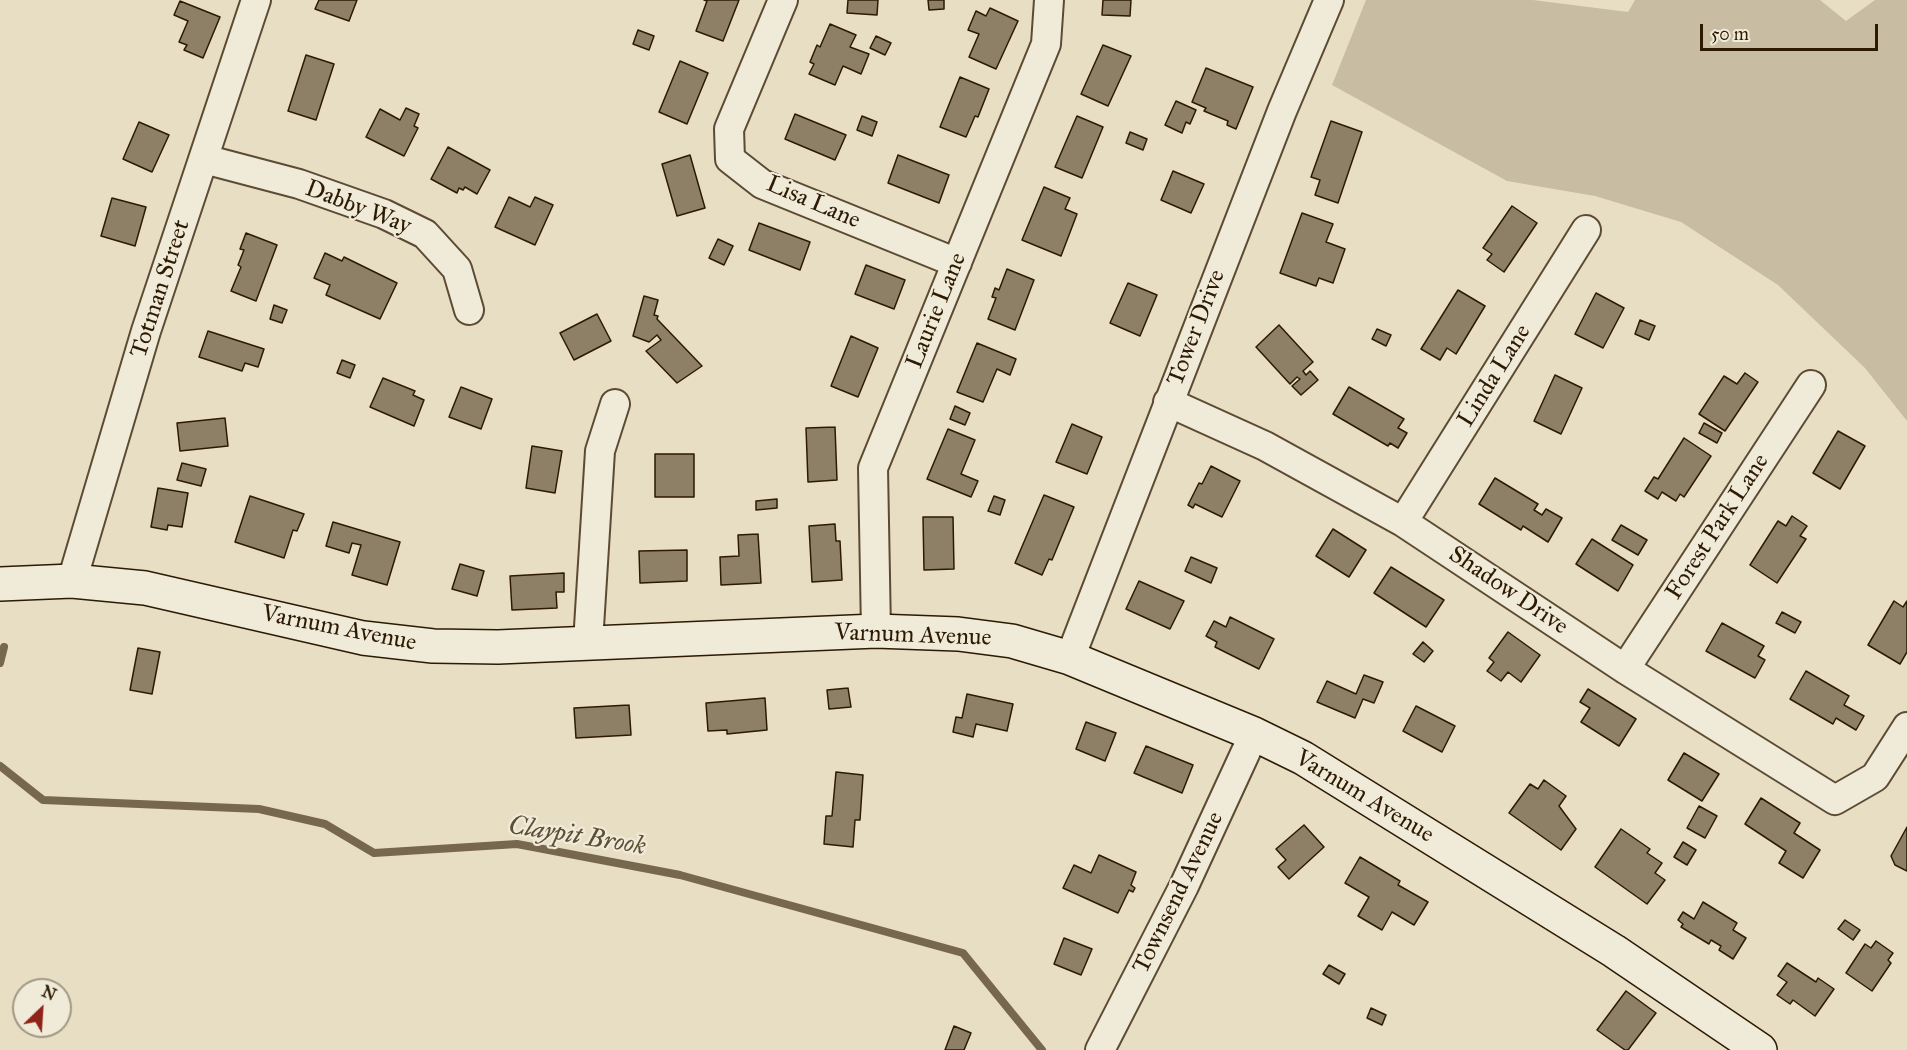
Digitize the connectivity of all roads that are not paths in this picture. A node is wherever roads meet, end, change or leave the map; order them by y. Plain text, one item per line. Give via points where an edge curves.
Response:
1 (256, 0) edge
2 (783, 0) edge
3 (1049, 0) edge
4 (1329, 0) edge
5 (204, 159) junction
6 (1586, 230) dead end
7 (957, 262) junction
8 (469, 310) dead end
9 (1811, 385) dead end
10 (1168, 402) junction
11 (615, 404) dead end
12 (1403, 522) junction
13 (72, 581) junction
14 (0, 584) edge
15 (876, 631) junction
16 (588, 643) junction
17 (1070, 658) junction
18 (1625, 669) junction
19 (1907, 727) edge
20 (1254, 734) junction
21 (1100, 1050) edge
22 (1760, 1050) edge

1 - 5 street, Totman Street
2 - 7 street, Lisa Lane via 729,129 730,159 762,184
3 - 7 street, Laurie Lane via 1046,44
4 - 10 street, Tower Drive
5 - 8 street, Dabby Way via 299,184 384,214 425,234 457,269
5 - 13 street, Totman Street via 146,331
6 - 12 street, Linda Lane
7 - 15 street, Laurie Lane via 873,468
9 - 18 street, Forest Park Lane
10 - 12 street, Shadow Drive via 1265,446
10 - 17 street, Tower Drive
11 - 16 street via 600,452
12 - 18 street, Shadow Drive
13 - 14 main road, Varnum Avenue
13 - 16 main road, Varnum Avenue via 145,588 363,638 433,646
15 - 16 main road, Varnum Avenue
15 - 17 main road, Varnum Avenue via 958,634 1012,641
17 - 20 main road, Varnum Avenue
18 - 19 street, Shadow Drive via 1835,799 1875,777
20 - 21 street, Townsend Avenue via 1184,886
20 - 22 main road, Varnum Avenue via 1303,758 1604,945

